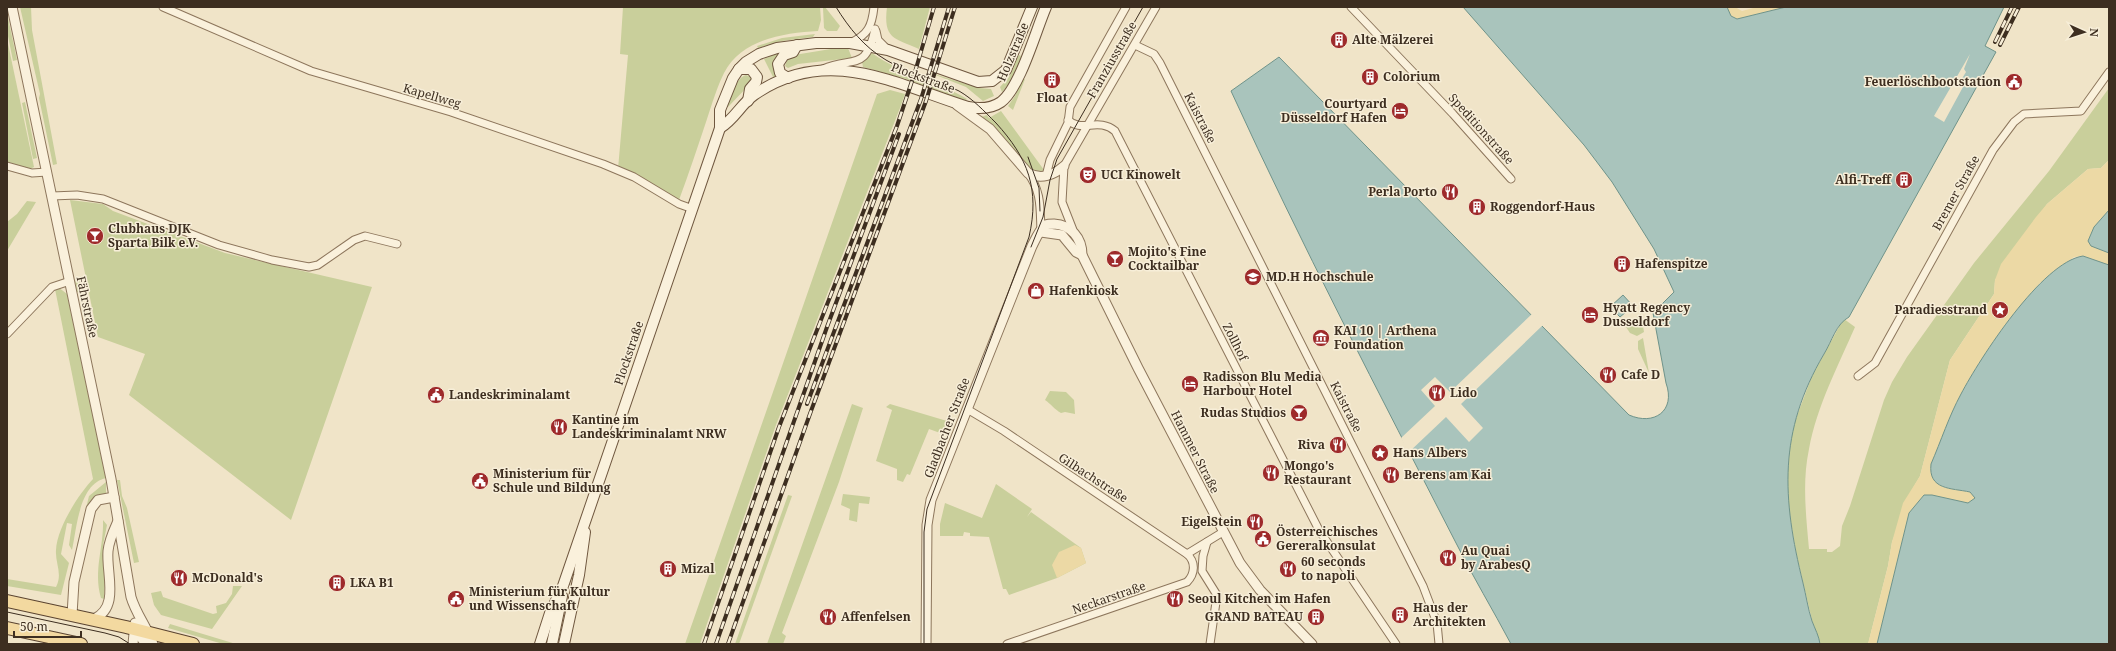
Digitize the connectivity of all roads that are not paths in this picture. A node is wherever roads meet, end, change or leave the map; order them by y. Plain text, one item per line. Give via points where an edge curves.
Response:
1 (12, 7) edge
2 (163, 7) edge
3 (874, 7) edge
4 (1032, 7) edge
5 (1046, 7) edge
6 (1126, 7) edge
7 (1156, 7) edge
8 (1351, 7) edge
9 (873, 17) junction
10 (875, 29) junction
11 (850, 44) junction
12 (797, 45) junction
13 (1135, 45) junction
14 (872, 46) junction
15 (888, 50) junction
16 (739, 70) junction
17 (821, 70) junction
18 (2109, 72) edge
19 (788, 78) junction
20 (992, 81) joint
21 (748, 101) junction
22 (954, 102) junction
23 (1068, 120) junction
24 (1088, 124) junction
25 (720, 128) junction
26 (7, 166) edge
27 (1064, 166) junction
28 (1026, 171) junction
29 (47, 172) junction
30 (1046, 176) junction
31 (1511, 179) dead end
32 (52, 196) junction
33 (693, 209) junction
34 (1073, 230) junction
35 (1040, 232) junction
36 (397, 244) dead end
37 (1082, 255) junction
38 (70, 281) junction
39 (7, 334) edge
40 (1858, 376) dead end
41 (967, 409) junction
42 (114, 497) junction
43 (118, 521) junction
44 (585, 522) junction
45 (1223, 532) junction
46 (1207, 542) junction
47 (1187, 554) junction
48 (563, 586) junction
49 (7, 601) edge
50 (136, 612) junction
51 (72, 615) junction
52 (94, 619) junction
53 (7, 628) edge
54 (134, 629) junction
55 (148, 638) edge
56 (81, 644) edge
57 (133, 644) edge
58 (153, 644) edge
59 (193, 644) edge
60 (540, 644) edge
61 (552, 644) edge
62 (564, 644) edge
63 (926, 644) edge
64 (1007, 644) edge
65 (1210, 644) edge
66 (1312, 644) edge
67 (1396, 644) edge
68 (1439, 644) edge

1 - 29 street, Fährstraße
2 - 33 street, Kapellweg via 311,71 451,112 603,164 634,177
3 - 9 street
4 - 20 main road, Holzstraße via 1006,70
5 - 22 main road, Holzstraße via 1009,94 994,106 982,108
6 - 23 street, Franziusstraße via 1070,107
7 - 13 street, Franziusstraße
8 - 31 street, Speditionstraße
9 - 10 street
9 - 11 street via 866,34
10 - 14 street
10 - 15 street via 878,40
11 - 12 main road, Plockstraße
11 - 14 main road, Plockstraße
12 - 16 main road, Plockstraße via 759,54
12 - 19 main road via 793,52 784,54 778,64 780,73
13 - 24 street, Franziusstraße
13 - 68 street, Kaistraße via 1154,54 1160,63 1423,586 1438,623
14 - 15 main road, Plockstraße
14 - 17 street via 858,60 847,64 835,64
15 - 20 main road, Plockstraße via 978,82
16 - 21 main road, Plockstraße via 751,69 758,76 750,89
16 - 25 main road, Plockstraße via 720,110
17 - 19 main road, Plockstraße
17 - 22 main road, Plockstraße via 874,75
18 - 40 street, Bremer Straße via 2081,111 2024,114 2014,122 1985,162 1875,363
19 - 21 main road, Plockstraße via 773,84
21 - 25 main road, Plockstraße via 729,123
22 - 28 street, Plockstraße via 994,133
23 - 24 street via 1076,125
23 - 30 street, Franziusstraße via 1050,160
24 - 27 street, Franziusstraße
24 - 67 street, Zollhof via 1106,125 1118,135 1319,530
25 - 33 main road, Plockstraße
26 - 29 street via 32,173
27 - 30 street via 1055,174
27 - 34 street, Franziusstraße via 1062,202
28 - 30 street via 1034,176
28 - 35 street via 1035,183 1040,198
29 - 32 street, Fährstraße
32 - 36 street via 77,195 103,199 219,245 309,267 318,265 354,240 365,236
32 - 38 street, Fährstraße
33 - 44 main road, Plockstraße
34 - 35 street via 1066,226 1051,224
34 - 37 street, Hammer Straße via 1082,248
35 - 37 street, Hammer Straße via 1062,235 1076,252
35 - 41 street, Gladbacher Straße via 1032,246
37 - 45 street, Hammer Straße
38 - 39 street via 52,287
38 - 42 street, Fährstraße
41 - 47 street, Gilbachstraße via 998,427
41 - 63 street, Gladbacher Straße via 929,511
42 - 43 street, Fährstraße
42 - 51 street via 98,500 91,509 74,582
43 - 50 street, Fährstraße via 130,597
43 - 52 street via 108,549 109,598 104,614
44 - 48 main road, Plockstraße
44 - 62 main road via 585,542
45 - 46 street
45 - 66 street, Hammer Straße via 1254,584
46 - 47 street
46 - 65 street via 1202,571 1217,595
47 - 64 street, Neckarstraße via 1191,558 1193,569 1187,582
48 - 60 main road, Plockstraße via 550,613
48 - 61 main road, Plockstraße
49 - 51 main road
50 - 54 street, Fährstraße
50 - 55 street, Fährstraße
51 - 52 main road
52 - 54 main road
53 - 56 main road
54 - 55 main road
54 - 57 street, Fährstraße
55 - 58 street, Fährstraße
55 - 59 main road

